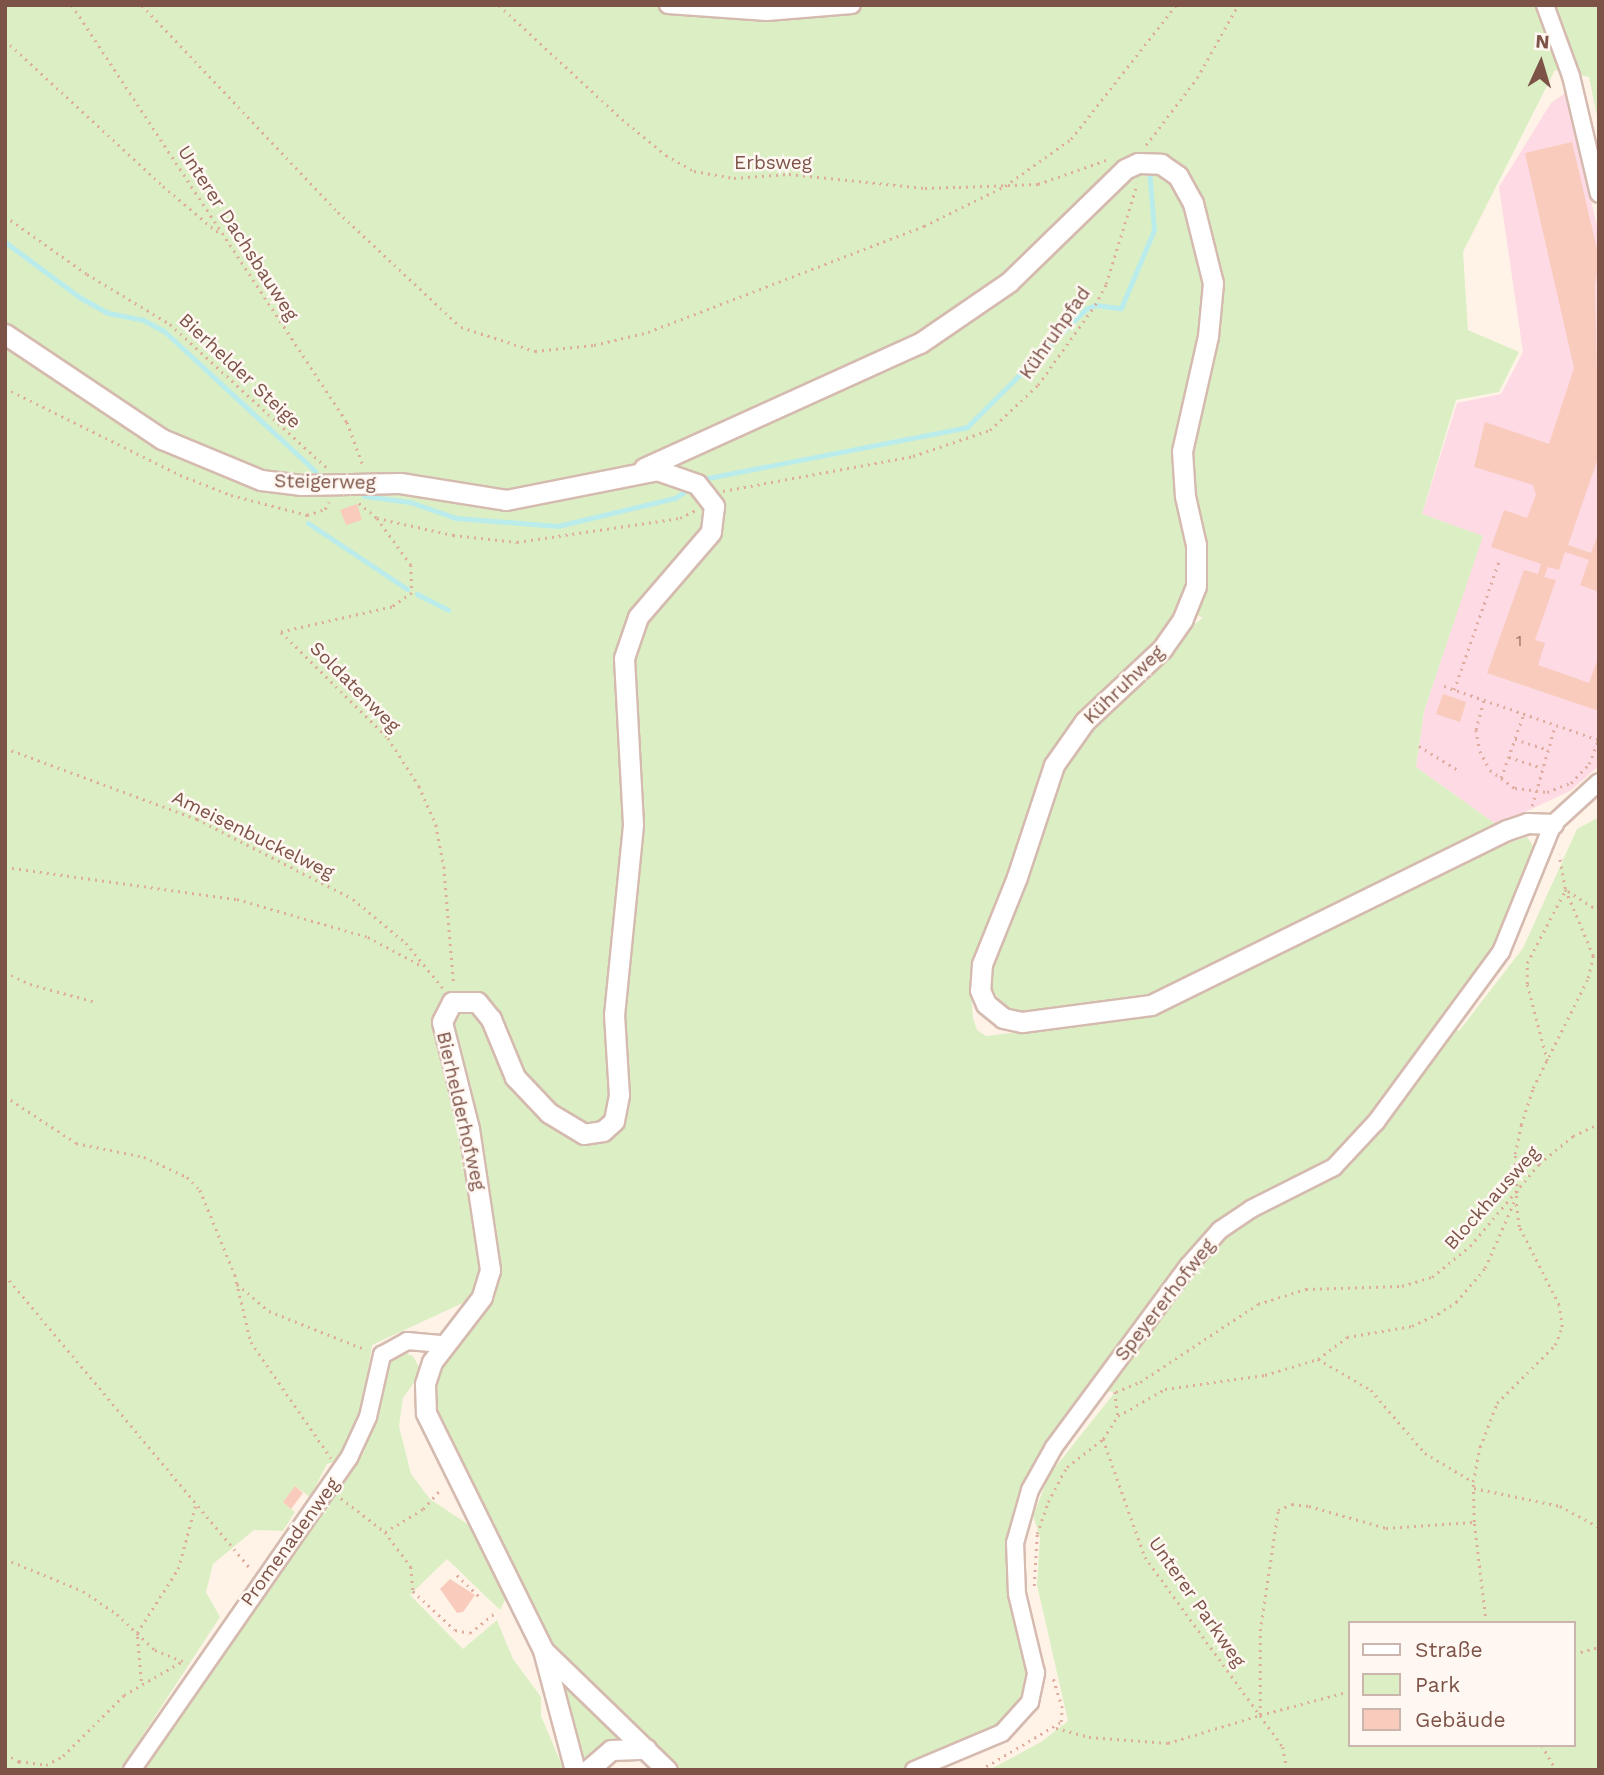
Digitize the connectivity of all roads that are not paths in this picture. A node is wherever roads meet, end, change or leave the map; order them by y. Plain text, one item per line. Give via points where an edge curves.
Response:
1 (668, 5) edge
2 (852, 5) edge
3 (1545, 5) edge
4 (1599, 194) edge
5 (5, 334) edge
6 (637, 472) junction
7 (1599, 782) edge
8 (1543, 824) junction
9 (443, 1344) junction
10 (543, 1650) junction
11 (646, 1749) junction
12 (132, 1770) edge
13 (575, 1770) edge
14 (588, 1770) edge
15 (667, 1770) edge
16 (914, 1770) edge

1 - 2 street via 767,12
3 - 4 street via 1571,76
5 - 6 street, Steigerweg via 136,422 193,454 261,480 354,483 511,500
6 - 8 street, Kühruhweg via 872,369 967,314 1028,266 1118,174 1138,163 1161,164 1182,182 1197,211 1211,264 1209,329 1182,451 1196,545 1196,586 1183,619 1163,648 1085,721 1054,765 982,964 980,984 986,1003 998,1016 1017,1021 1101,1015 1151,1005 1507,830
6 - 9 street, Bierhelderhofweg via 679,475 709,495 715,514 711,532 638,617 624,658 633,825 614,1014 618,1107 611,1125 598,1133 584,1134 549,1113 515,1077 486,1010 454,992 444,1011 442,1031 468,1129 490,1270 480,1301
7 - 8 street
8 - 16 street, Speyererhofweg via 1502,952 1376,1122 1334,1167 1220,1230 1044,1463 1019,1522 1015,1580 1036,1673 1030,1702 1002,1733
9 - 10 street, Bierhelderhofweg via 426,1377 429,1424
9 - 12 street, Promenadenweg via 413,1340 383,1354 366,1423 340,1473
10 - 11 street
10 - 13 street, Bierhelderhofweg
11 - 14 street via 611,1750
11 - 15 street

